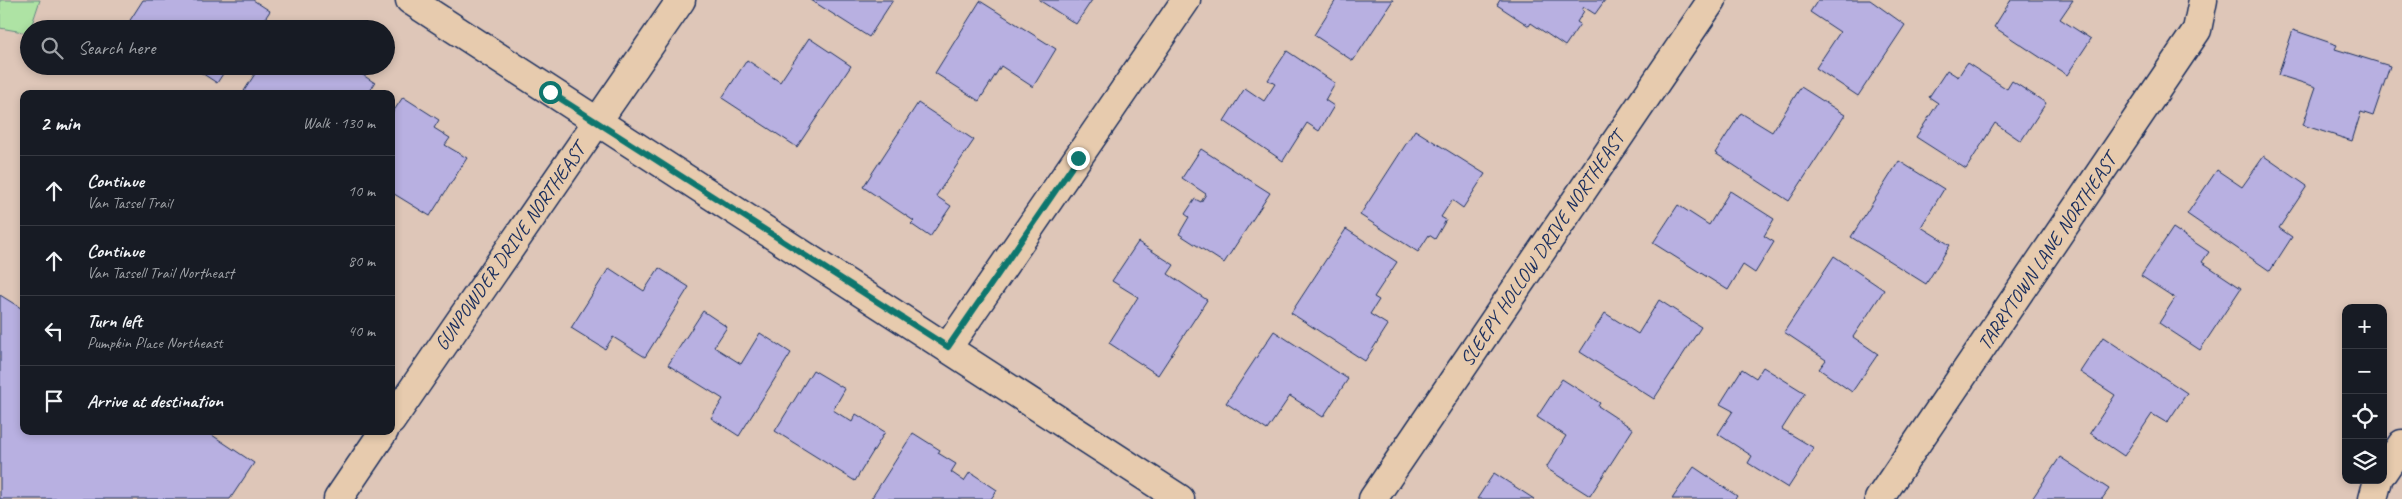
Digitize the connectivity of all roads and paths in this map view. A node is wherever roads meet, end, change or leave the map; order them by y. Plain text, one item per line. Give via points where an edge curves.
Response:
1 (410, 0) edge
2 (681, 0) edge
3 (1186, 0) edge
4 (1712, 0) edge
5 (2203, 0) edge
6 (597, 122) junction
7 (948, 347) junction
8 (395, 415) edge
9 (381, 435) edge
10 (2402, 444) edge
11 (2387, 466) edge
12 (2377, 484) edge
13 (338, 499) edge
14 (1180, 499) edge
15 (1373, 499) edge
16 (1879, 499) edge
17 (2373, 499) edge

1 - 6 street
2 - 6 street, GUNPOWDER DRIVE NORTHEAST
3 - 7 street
4 - 15 street, SLEEPY HOLLOW DRIVE NORTHEAST
5 - 16 street, TARRYTOWN LANE NORTHEAST via 2197,30
6 - 7 street
6 - 8 street, GUNPOWDER DRIVE NORTHEAST
7 - 14 street
9 - 13 street
10 - 11 street
12 - 17 street

